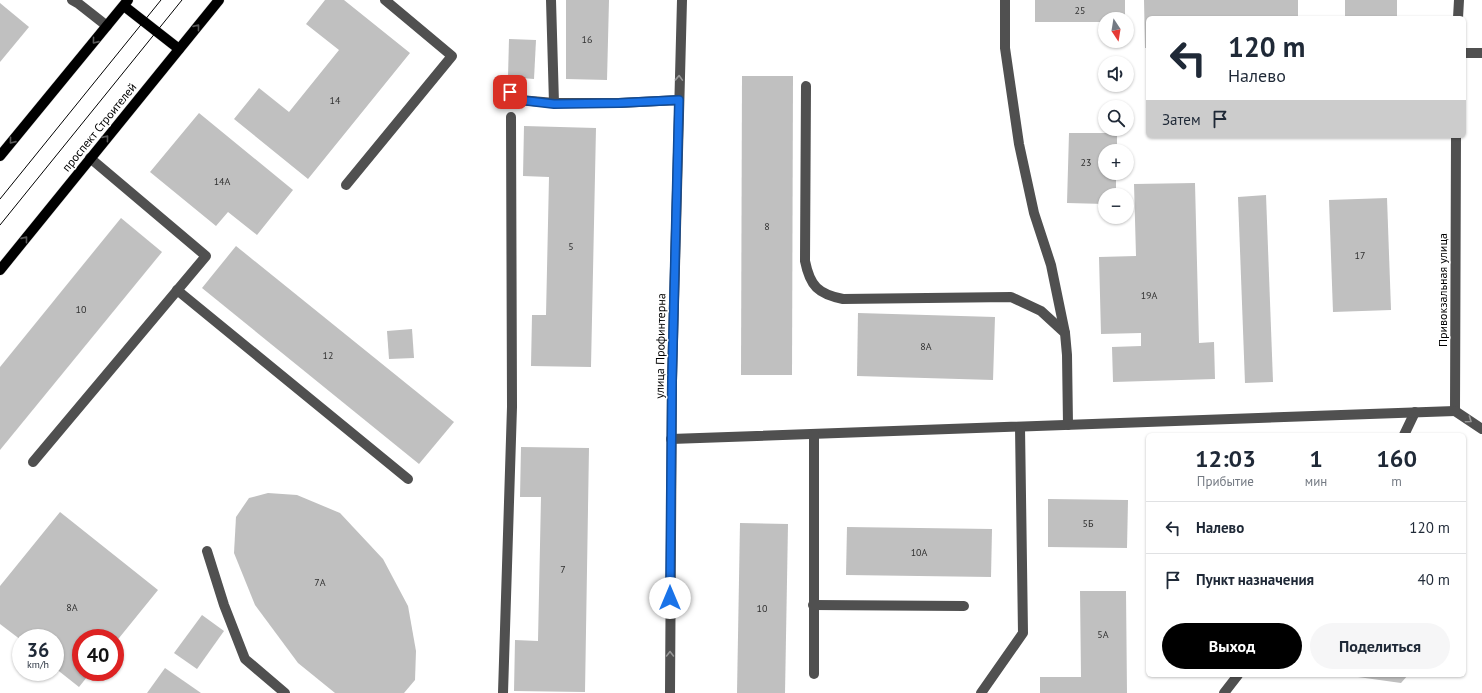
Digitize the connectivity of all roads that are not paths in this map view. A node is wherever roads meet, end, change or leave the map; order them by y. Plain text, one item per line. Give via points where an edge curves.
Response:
1 (72, 0) edge
2 (219, 0) edge
3 (385, 0) edge
4 (551, 0) edge
5 (682, 0) edge
6 (1005, 0) edge
7 (1459, 0) edge
8 (126, 3) edge
9 (1458, 16) edge
10 (107, 26) junction
11 (179, 49) junction
12 (1466, 53) edge
13 (1482, 53) edge
14 (806, 86) dead end
15 (510, 92) dead end
16 (679, 100) junction
17 (554, 104) junction
18 (511, 117) dead end
19 (1456, 138) edge
20 (0, 156) edge
21 (90, 158) junction
22 (346, 186) dead end
23 (0, 270) edge
24 (177, 290) junction
25 (1065, 333) junction
26 (1455, 411) junction
27 (1415, 412) junction
28 (1068, 425) junction
29 (1020, 427) junction
30 (1482, 429) edge
31 (1405, 433) edge
32 (814, 434) junction
33 (671, 439) junction
34 (33, 462) dead end
35 (408, 479) dead end
36 (207, 551) dead end
37 (813, 605) junction
38 (964, 606) dead end
39 (814, 674) dead end
40 (1236, 677) edge
41 (285, 693) edge
42 (503, 693) edge
43 (670, 693) edge
44 (981, 693) edge
45 (1224, 693) edge

1 - 10 street
11 -> 2 main road, проспект Строителей
3 - 22 street via 452,56
4 - 17 street
16 -> 5 street, улица Профинтерна
6 - 25 street via 1005,48 1019,144
7 - 9 street
8 - 10 main road
8 - 11 main road
10 -> 20 main road
21 -> 11 main road, проспект Строителей
12 - 13 street
14 - 25 street via 805,261 808,276 817,289 828,296 843,299 1011,297 1041,311
15 - 17 street via 520,100
16 - 17 street
16 - 33 street, улица Профинтерна
18 - 42 street via 512,407
19 - 26 street, Привокзальная улица
23 -> 21 main road, проспект Строителей
21 - 24 street via 206,256
24 - 34 street
24 - 35 street
25 - 28 street
26 - 27 street
26 -> 30 street
27 - 28 street
27 - 31 street
28 - 29 street
29 - 32 street
29 - 44 street via 1023,633
32 - 33 street
32 - 37 street
43 -> 33 street, улица Профинтерна
36 - 41 street via 245,659
37 - 38 street
37 - 39 street
40 - 45 street

